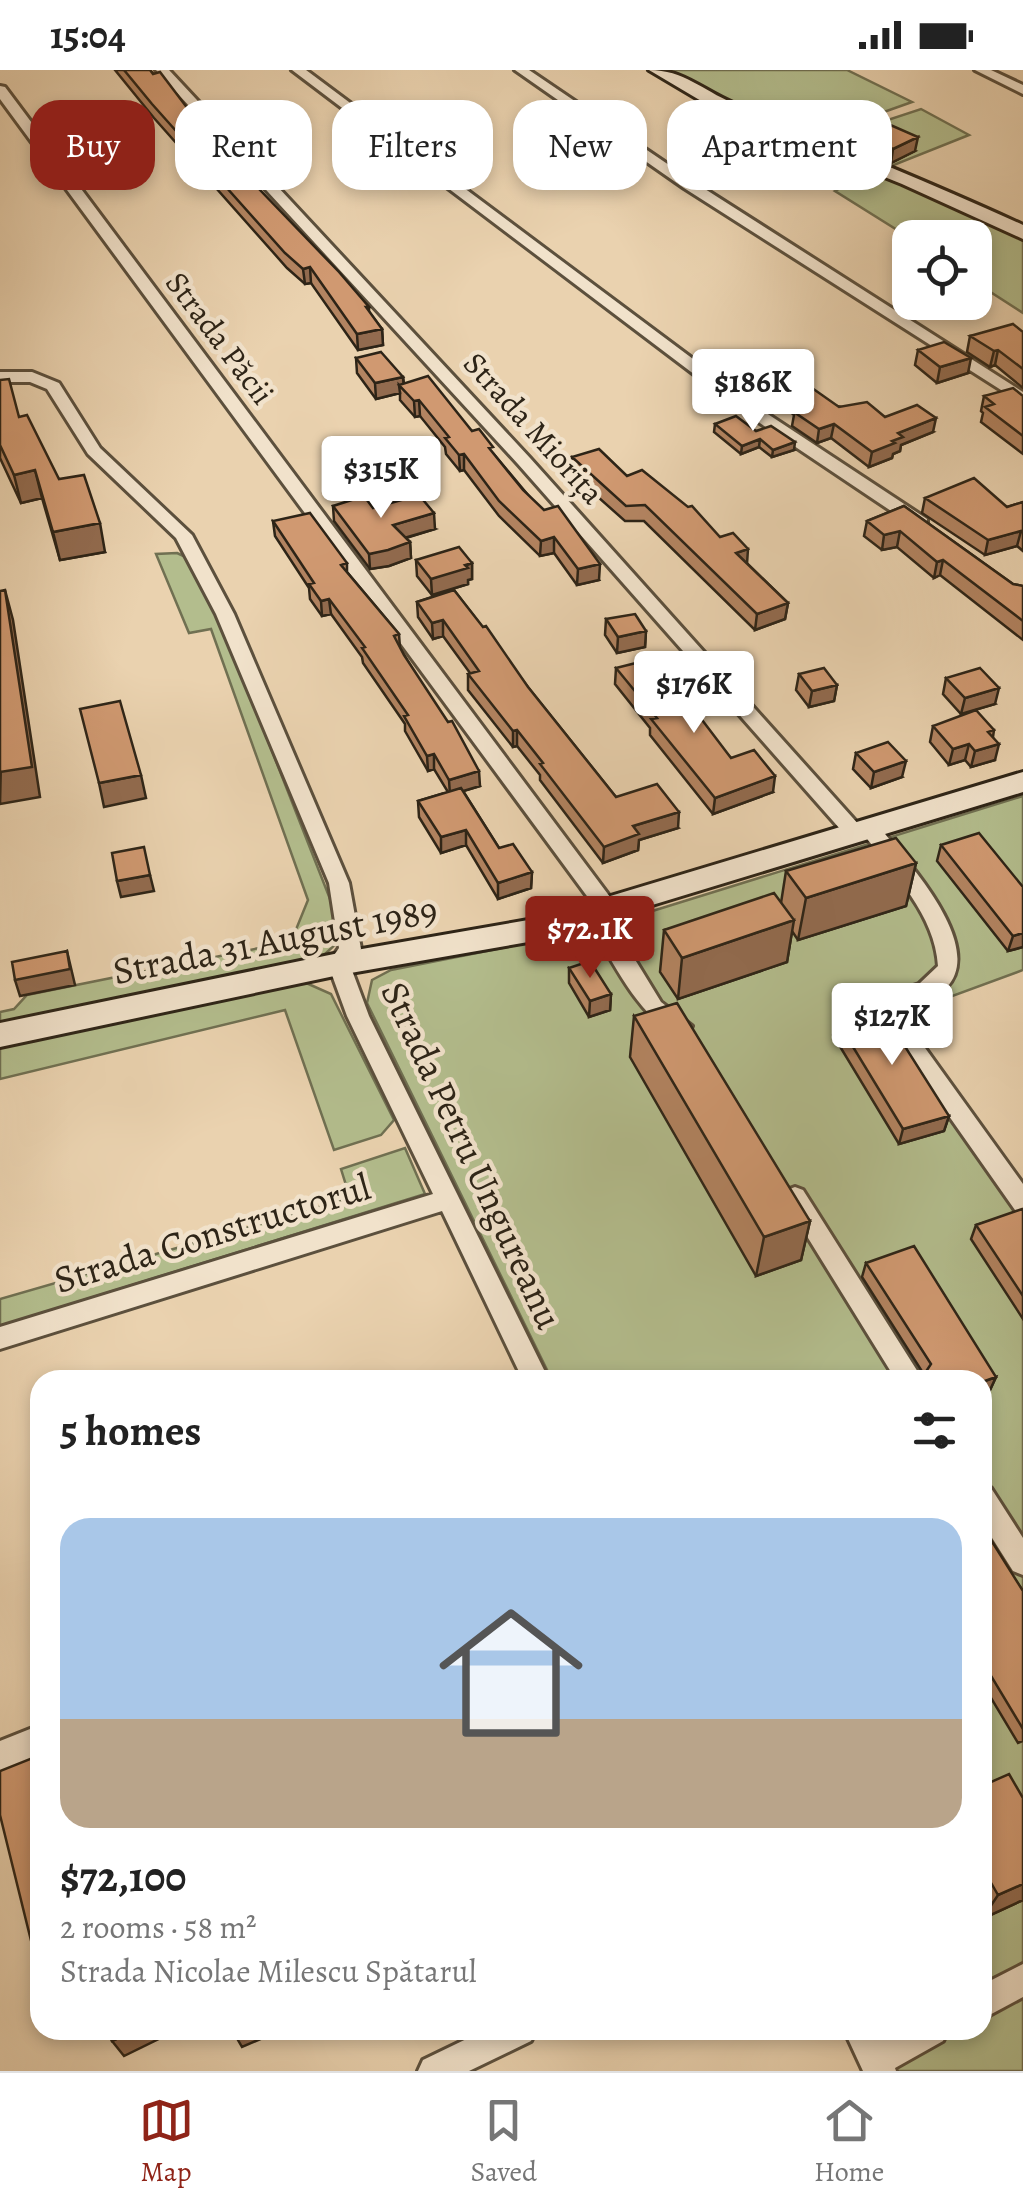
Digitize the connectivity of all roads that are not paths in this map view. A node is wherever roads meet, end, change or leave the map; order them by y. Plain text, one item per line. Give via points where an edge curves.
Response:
1 (162, 70) edge
2 (298, 70) edge
3 (520, 70) edge
4 (658, 70) edge
5 (981, 70) edge
6 (0, 90) edge
7 (1023, 90) edge
8 (1023, 234) edge
9 (0, 377) edge
10 (1023, 399) edge
11 (940, 535) edge
12 (1023, 782) edge
13 (862, 830) junction
14 (602, 912) junction
15 (339, 964) junction
16 (0, 1034) edge
17 (700, 1047) edge
18 (780, 1174) edge
19 (446, 1200) junction
20 (1023, 1203) edge
21 (0, 1338) edge
22 (531, 1370) edge
23 (904, 1370) edge
24 (992, 1512) edge
25 (1023, 1562) edge
26 (30, 1744) edge
27 (0, 1756) edge
28 (1023, 1980) edge
29 (992, 1997) edge
30 (499, 2040) edge
31 (865, 2040) edge
32 (917, 2040) edge
33 (878, 2066) edge
34 (434, 2071) edge

1 - 13 street, Strada Miorița
2 - 11 street via 754,412
3 - 10 street
4 - 8 street via 720,104 894,173
5 - 7 street
6 - 14 street, Strada Păcii
9 - 15 street, Strada Petru Ungureanu via 32,377 53,386 94,451 183,535 226,614 340,883 350,949
12 - 13 street, Strada 31 August 1989
13 - 14 street, Strada 31 August 1989
13 - 20 street, Strada Miorița via 937,920 949,947 942,980 882,1005
14 - 15 street, Strada 31 August 1989 via 470,944
14 - 17 street, Strada Păcii via 653,1008 690,1031
15 - 16 street, Strada 31 August 1989
15 - 19 street, Strada Petru Ungureanu
18 - 23 street
19 - 21 street, Strada Constructorul
19 - 22 street, Strada Petru Ungureanu
24 - 25 street
26 - 27 street
28 - 29 street
30 - 34 street
31 - 33 street
32 - 33 street

